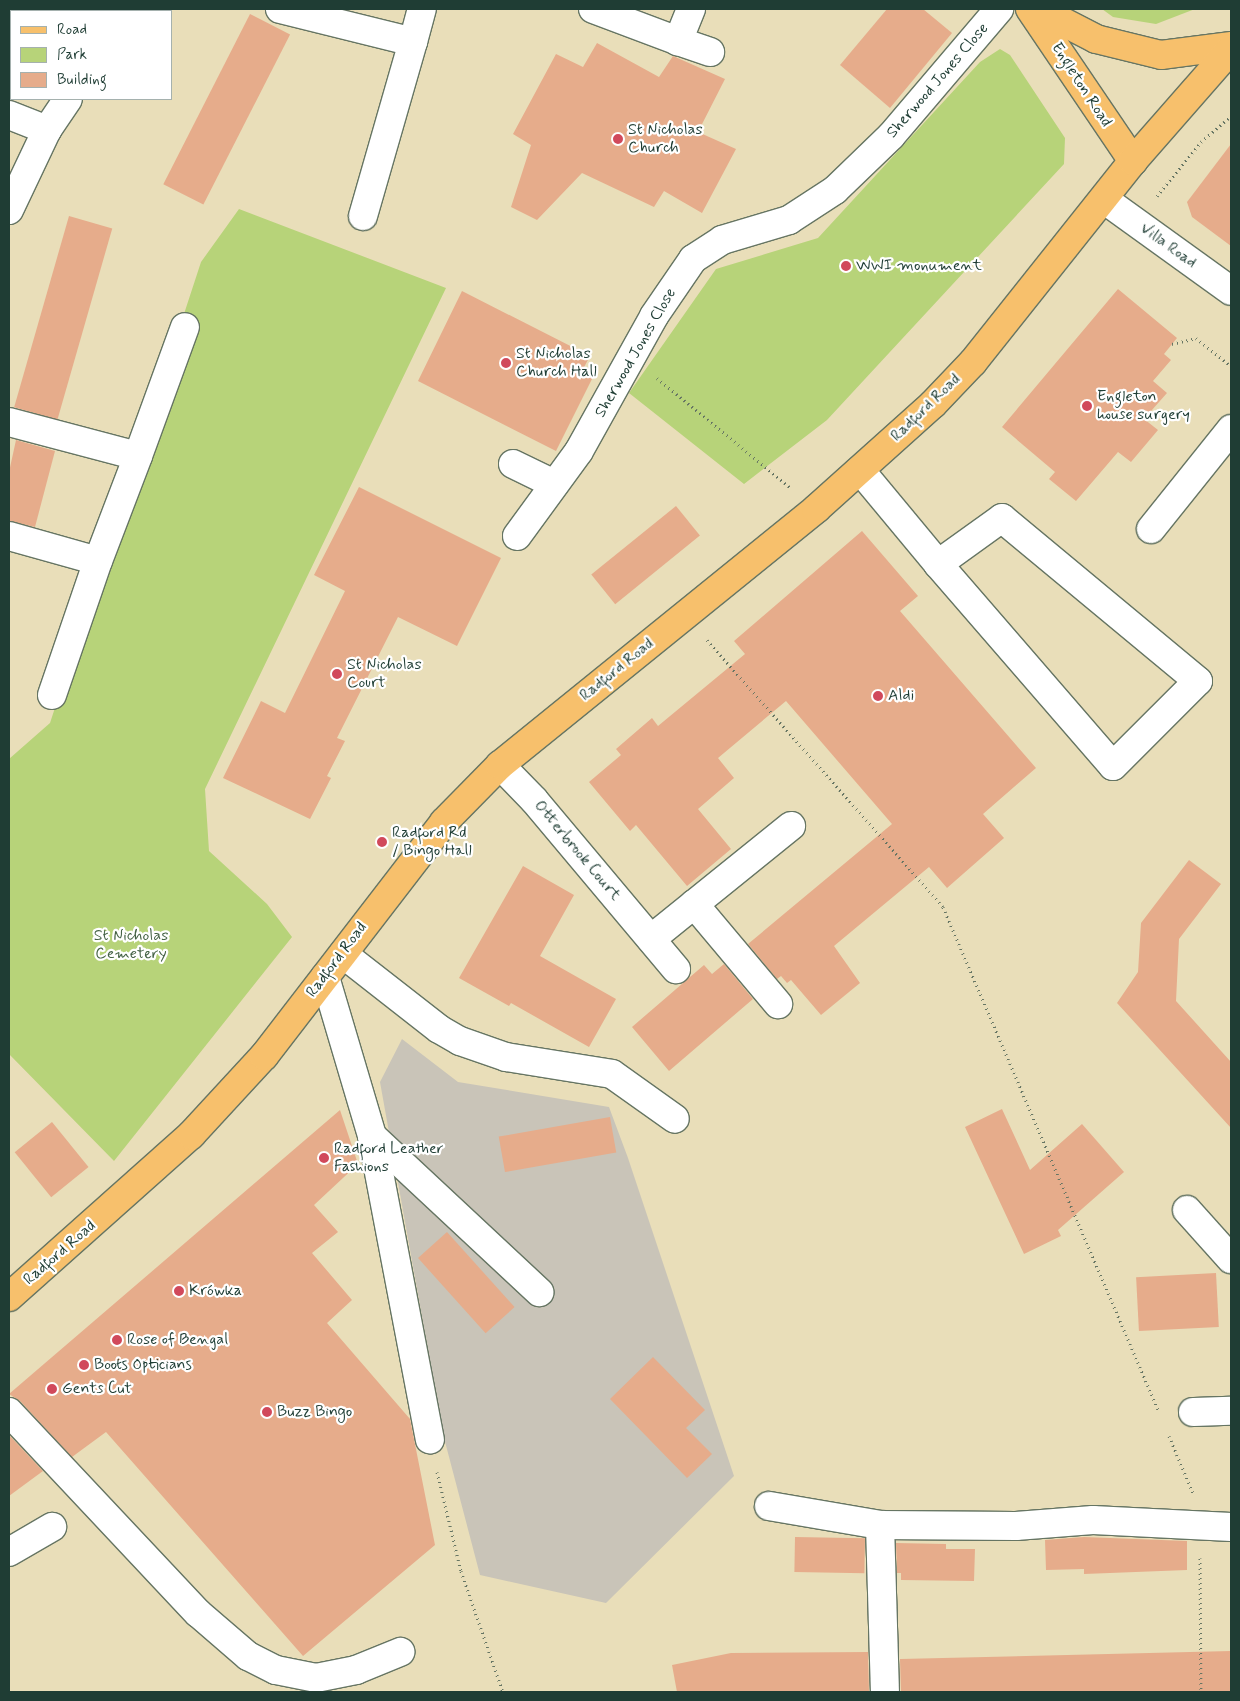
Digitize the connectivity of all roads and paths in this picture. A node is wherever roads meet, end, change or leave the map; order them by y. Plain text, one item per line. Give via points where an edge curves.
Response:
1 (280, 9) edge
2 (422, 9) edge
3 (593, 9) edge
4 (691, 9) edge
5 (999, 9) edge
6 (1030, 9) edge
7 (1038, 9) edge
8 (678, 41) junction
9 (413, 42) junction
10 (710, 52) dead end
11 (1227, 57) edge
12 (67, 100) edge
13 (9, 115) edge
14 (47, 130) junction
15 (1133, 161) junction
16 (1105, 200) junction
17 (9, 210) edge
18 (363, 216) dead end
19 (1231, 291) edge
20 (185, 327) dead end
21 (1172, 344) dead end
22 (1231, 366) edge
23 (654, 375) dead end
24 (9, 422) edge
25 (1231, 428) edge
26 (138, 456) junction
27 (513, 464) dead end
28 (860, 470) junction
29 (554, 484) junction
30 (794, 490) dead end
31 (1151, 529) dead end
32 (9, 536) edge
33 (516, 536) dead end
34 (98, 561) junction
35 (938, 564) junction
36 (685, 615) junction
37 (52, 695) dead end
38 (500, 766) junction
39 (790, 826) dead end
40 (694, 904) junction
41 (651, 939) junction
42 (344, 954) junction
43 (676, 969) dead end
44 (325, 977) junction
45 (778, 1004) dead end
46 (675, 1118) dead end
47 (372, 1136) junction
48 (1187, 1210) dead end
49 (1231, 1259) edge
50 (539, 1292) dead end
51 (9, 1297) edge
52 (1231, 1411) edge
53 (9, 1412) edge
54 (1193, 1412) dead end
55 (1160, 1416) dead end
56 (1168, 1434) dead end
57 (430, 1440) joint
58 (769, 1506) dead end
59 (880, 1525) junction
60 (1199, 1525) junction
61 (52, 1527) dead end
62 (1231, 1527) edge
63 (9, 1552) edge
64 (400, 1652) dead end
65 (502, 1692) edge
66 (884, 1692) edge
67 (1200, 1692) edge

1 - 9 street
2 - 9 street
3 - 8 street
4 - 8 street
5 - 29 street, Sherwood Jones Close via 891,136 835,190 789,220 722,240 693,259 654,316 579,451
6 - 15 main road, Engleton Road
7 - 11 main road, Engleton Road via 1096,39 1161,55
8 - 10 street
9 - 18 street
11 - 15 main road, Radford Road
12 - 14 street
13 - 14 street
14 - 17 street
15 - 16 main road, Radford Road
16 - 19 street, Villa Road
16 - 28 main road, Radford Road via 974,362
20 - 26 street
21 - 22 path via 1196,338
23 - 30 path
24 - 26 street
25 - 31 street
26 - 34 street
27 - 29 street
28 - 35 street
28 - 36 main road, Radford Road
29 - 33 street, Sherwood Jones Close
32 - 34 street
34 - 37 street
35 - 35 street via 1002,518 1198,681 1113,766
36 - 38 main road, Radford Road
36 - 55 path via 943,908
38 - 41 street, Otterbrook Court via 534,800
38 - 42 main road, Radford Road via 444,822
39 - 40 street
40 - 41 street
40 - 45 street
41 - 43 street, Otterbrook Court
42 - 44 main road, Radford Road
42 - 46 street via 439,1029 460,1041 506,1057 612,1074
44 - 47 street
44 - 51 main road, Radford Road via 264,1056 191,1135
47 - 50 street
47 - 57 street
48 - 49 street
52 - 54 street
53 - 64 street via 198,1613 248,1656 276,1670 316,1678 356,1670
56 - 60 path via 1199,1507
57 - 65 path via 461,1571
58 - 59 street
59 - 60 street via 1016,1526 1094,1520
59 - 66 street
60 - 62 street
60 - 67 path
61 - 63 street

